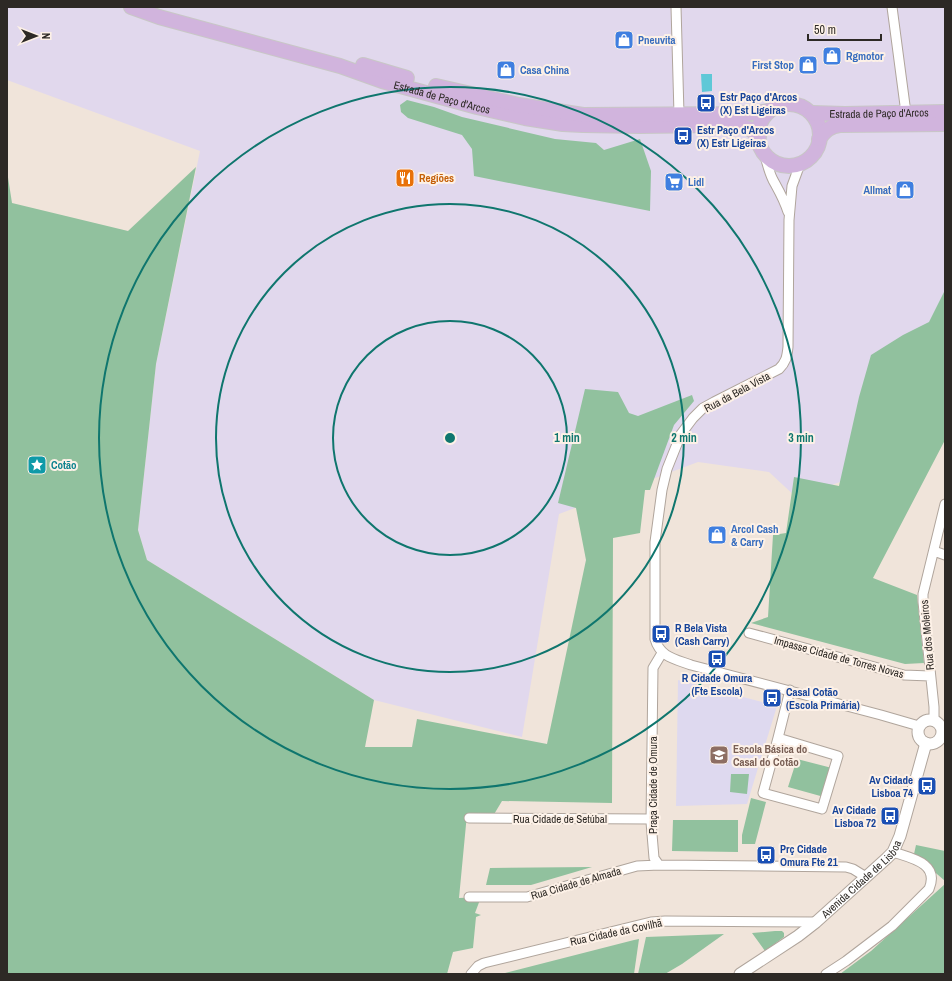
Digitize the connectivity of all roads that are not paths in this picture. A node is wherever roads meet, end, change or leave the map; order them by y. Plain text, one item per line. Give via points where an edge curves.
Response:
1 (131, 7) edge
2 (160, 7) edge
3 (676, 7) edge
4 (892, 7) edge
5 (769, 111) junction
6 (945, 112) edge
7 (812, 113) junction
8 (906, 113) junction
9 (679, 114) junction
10 (945, 124) edge
11 (819, 139) junction
12 (761, 143) junction
13 (800, 164) junction
14 (789, 220) junction
15 (945, 504) edge
16 (934, 550) junction
17 (945, 555) edge
18 (749, 633) dead end
19 (662, 653) junction
20 (930, 676) junction
21 (790, 690) junction
22 (940, 724) edge
23 (919, 726) junction
24 (778, 738) junction
25 (926, 743) junction
26 (469, 818) dead end
27 (651, 819) junction
28 (893, 852) junction
29 (659, 865) junction
30 (866, 877) junction
31 (469, 897) dead end
32 (816, 922) junction
33 (471, 974) edge
34 (740, 974) edge
35 (826, 974) edge

1 - 12 main road, Estrada de Paço d'Arcos via 159,17 340,66 382,81 525,118 583,125 739,126 750,128
2 - 9 main road, Estrada de Paço d'Arcos via 352,61 420,83 519,105 583,115
3 - 9 street
4 - 8 street
5 - 7 main road, Estrada de Paço d'Arcos via 783,105 792,105 801,106
5 - 9 main road, Estrada de Paço d'Arcos
5 - 12 main road via 760,123
6 - 8 main road, Estrada de Paço d'Arcos
7 - 8 main road, Estrada de Paço d'Arcos
7 - 11 main road, Estrada de Paço d'Arcos via 818,121
10 - 11 main road, Estrada de Paço d'Arcos via 840,125 830,128
11 - 13 main road, Estrada de Paço d'Arcos via 813,155
12 - 13 main road, Estrada de Paço d'Arcos via 776,163 786,166
12 - 14 street, Rua da Bela Vista via 772,178 785,203
13 - 14 street, Rua da Bela Vista via 792,186
14 - 19 street, Rua da Bela Vista via 788,347 784,364 779,369 703,408 681,434 667,469 655,542 655,633 657,646
15 - 16 street, Rua dos Moleiros
16 - 17 street
16 - 20 street, Rua dos Moleiros via 923,602
18 - 20 street, Impasse Cidade de Torres Novas via 904,675
19 - 21 street via 691,665
19 - 27 street, Praça Cidade de Omura via 653,668
20 - 22 street, Rua dos Moleiros via 934,707
21 - 23 street
21 - 24 street
22 - 23 street via 925,720
22 - 25 street via 942,734 939,740
23 - 25 street via 918,734
24 - 24 street via 763,793 822,809 838,756
25 - 28 street, Avenida Cidade de Lisboa via 900,836
26 - 27 street, Rua Cidade de Setúbal
27 - 29 street, Praça Cidade de Omura via 654,858
28 - 30 street, Avenida Cidade de Lisboa
28 - 35 street via 927,866 932,874 929,889 892,926
29 - 30 street via 846,867
29 - 31 street, Rua Cidade de Almada via 637,866 527,897
30 - 32 street, Avenida Cidade de Lisboa
32 - 33 street, Rua Cidade da Covilhã via 651,922 484,963
32 - 34 street, Avenida Cidade de Lisboa

